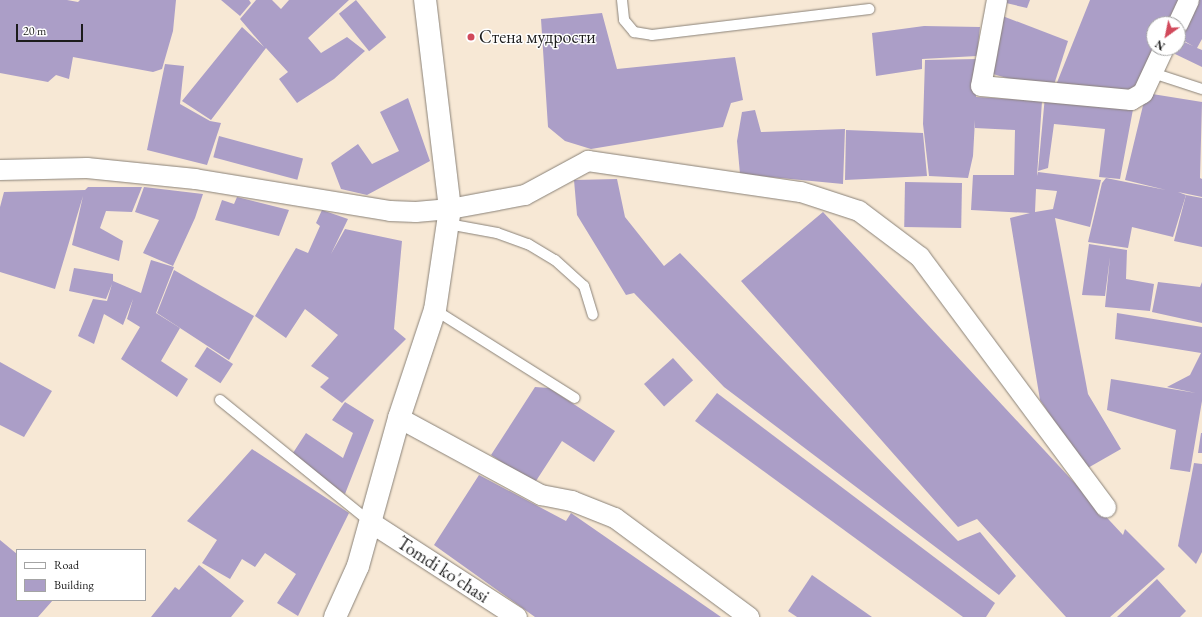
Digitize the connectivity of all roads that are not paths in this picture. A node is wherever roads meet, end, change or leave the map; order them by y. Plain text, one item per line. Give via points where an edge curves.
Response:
1 (425, 0) edge
2 (622, 0) edge
3 (997, 0) edge
4 (1189, 0) edge
5 (869, 8) dead end
6 (1182, 16) edge
7 (1160, 56) edge
8 (1153, 73) junction
9 (1202, 88) edge
10 (0, 170) edge
11 (449, 216) junction
12 (435, 310) junction
13 (593, 315) dead end
14 (575, 398) dead end
15 (220, 400) dead end
16 (399, 418) junction
17 (1106, 507) dead end
18 (370, 522) junction
19 (336, 617) edge
20 (517, 617) edge
21 (749, 617) edge

1 - 11 main road
2 - 5 lane via 624,20 634,32 652,35
3 - 8 street via 981,86 1131,100 1143,93
4 - 6 street
7 - 8 street
8 - 9 lane
10 - 11 street via 87,168 195,179 390,211
11 - 12 main road
11 - 13 lane via 528,244 555,260 584,286
11 - 17 street via 525,195 588,161 801,192 859,211 920,257
12 - 14 lane
12 - 16 main road
15 - 18 lane
16 - 18 main road
16 - 21 street via 541,495 572,501 615,518
18 - 19 main road via 358,566
18 - 20 street, Tomdi ko'chasi

